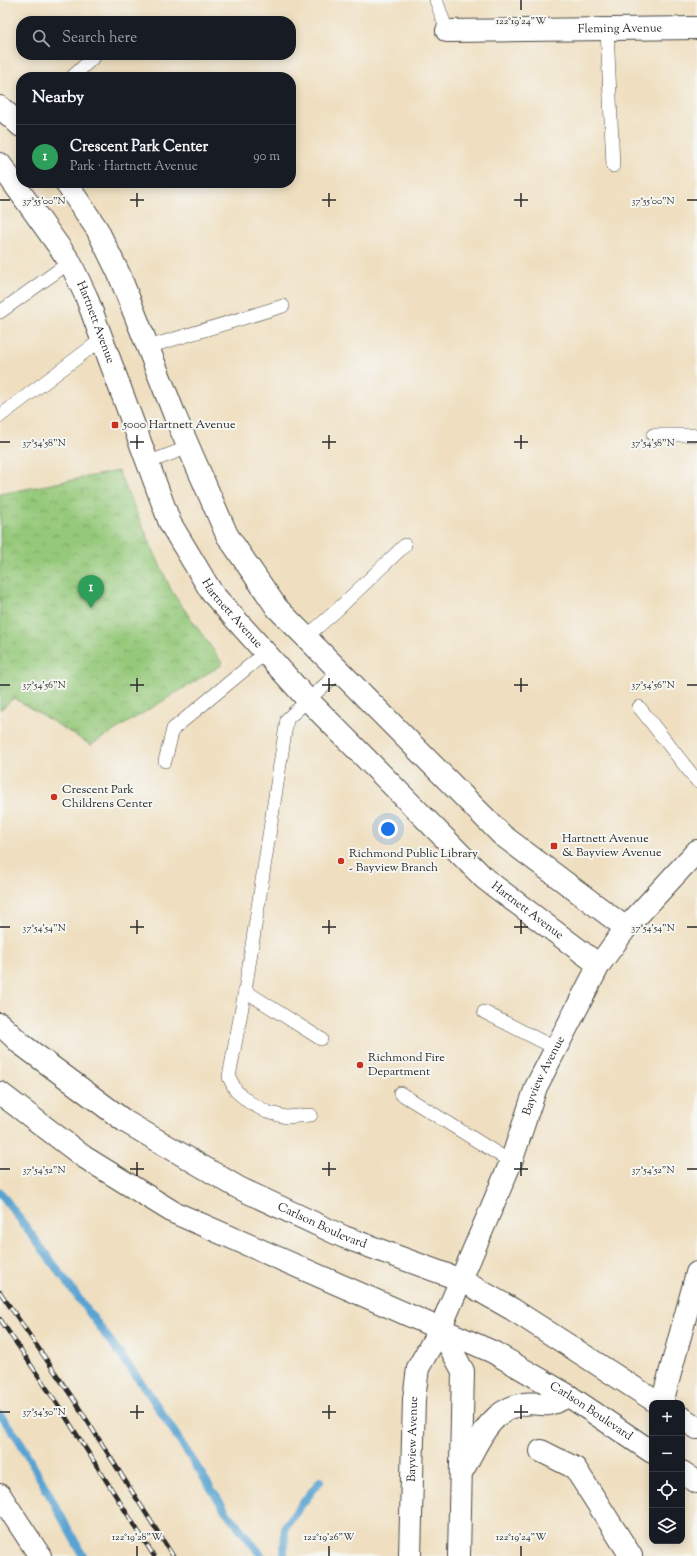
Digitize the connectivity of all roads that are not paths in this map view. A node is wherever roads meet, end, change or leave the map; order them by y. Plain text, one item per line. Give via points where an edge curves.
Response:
1 (436, 0) edge
2 (697, 28) edge
3 (607, 29) junction
4 (447, 31) joint
5 (91, 60) edge
6 (77, 72) edge
7 (0, 107) edge
8 (16, 121) edge
9 (0, 164) edge
10 (613, 166) dead end
11 (16, 186) edge
12 (17, 188) edge
13 (69, 188) edge
14 (70, 262) junction
15 (282, 306) dead end
16 (0, 312) edge
17 (102, 339) junction
18 (148, 347) junction
19 (0, 416) edge
20 (697, 435) edge
21 (653, 436) dead end
22 (188, 447) junction
23 (147, 463) junction
24 (405, 544) dead end
25 (305, 638) junction
26 (265, 653) junction
27 (339, 672) junction
28 (307, 699) junction
29 (638, 707) dead end
30 (165, 761) dead end
31 (697, 781) edge
32 (697, 851) edge
33 (626, 928) junction
34 (599, 965) junction
35 (244, 991) junction
36 (484, 1012) dead end
37 (0, 1024) edge
38 (321, 1039) dead end
39 (557, 1049) junction
40 (0, 1093) edge
41 (400, 1093) dead end
42 (310, 1115) dead end
43 (511, 1162) junction
44 (697, 1273) edge
45 (460, 1280) junction
46 (440, 1329) junction
47 (569, 1396) junction
48 (653, 1400) edge
49 (663, 1400) edge
50 (685, 1420) edge
51 (697, 1428) edge
52 (649, 1450) edge
53 (541, 1452) dead end
54 (461, 1473) junction
55 (685, 1474) edge
56 (697, 1482) edge
57 (0, 1495) edge
58 (40, 1556) edge
59 (410, 1556) edge
60 (459, 1556) edge
61 (631, 1556) edge

1 - 4 lane
2 - 3 main road, Fleming Avenue
3 - 4 main road, Fleming Avenue
3 - 10 lane
5 - 6 lane
7 - 8 main road
9 - 11 main road, Hartnett Avenue
12 - 14 main road, Hartnett Avenue
13 - 18 main road via 97,229 119,274
14 - 16 lane
14 - 17 main road, Hartnett Avenue
15 - 18 lane
17 - 19 lane
17 - 23 main road, Hartnett Avenue
18 - 22 main road
20 - 21 lane
22 - 23 lane
22 - 25 main road via 227,535 277,608
23 - 26 main road, Hartnett Avenue via 170,523 189,556 212,593
24 - 25 lane
25 - 27 main road
26 - 28 main road, Hartnett Avenue
26 - 30 lane via 173,729
27 - 28 lane
27 - 33 main road via 502,836
28 - 34 main road, Hartnett Avenue via 485,879
28 - 35 lane via 287,719
29 - 31 lane
32 - 33 main road, Bayview Avenue
33 - 34 main road, Bayview Avenue
34 - 39 main road, Bayview Avenue
35 - 38 lane
35 - 42 lane via 229,1077 236,1091 267,1112 286,1117
36 - 39 lane
37 - 45 main road, Carlson Boulevard via 21,1044 126,1122 239,1188 344,1237
39 - 43 main road, Bayview Avenue via 536,1087
40 - 46 main road, Carlson Boulevard via 84,1157 173,1212
41 - 43 lane
43 - 45 main road, Bayview Avenue
44 - 49 main road
45 - 46 main road, Bayview Avenue
45 - 48 main road, Carlson Boulevard via 512,1309
46 - 47 main road, Carlson Boulevard via 493,1352
46 - 54 main road via 463,1371
46 - 59 main road, Bayview Avenue via 418,1368 414,1399
47 - 52 main road, Carlson Boulevard
47 - 54 main road via 547,1404 516,1406 501,1413 487,1425
50 - 51 main road
53 - 61 main road via 575,1468
54 - 60 main road
55 - 56 main road
57 - 58 main road

